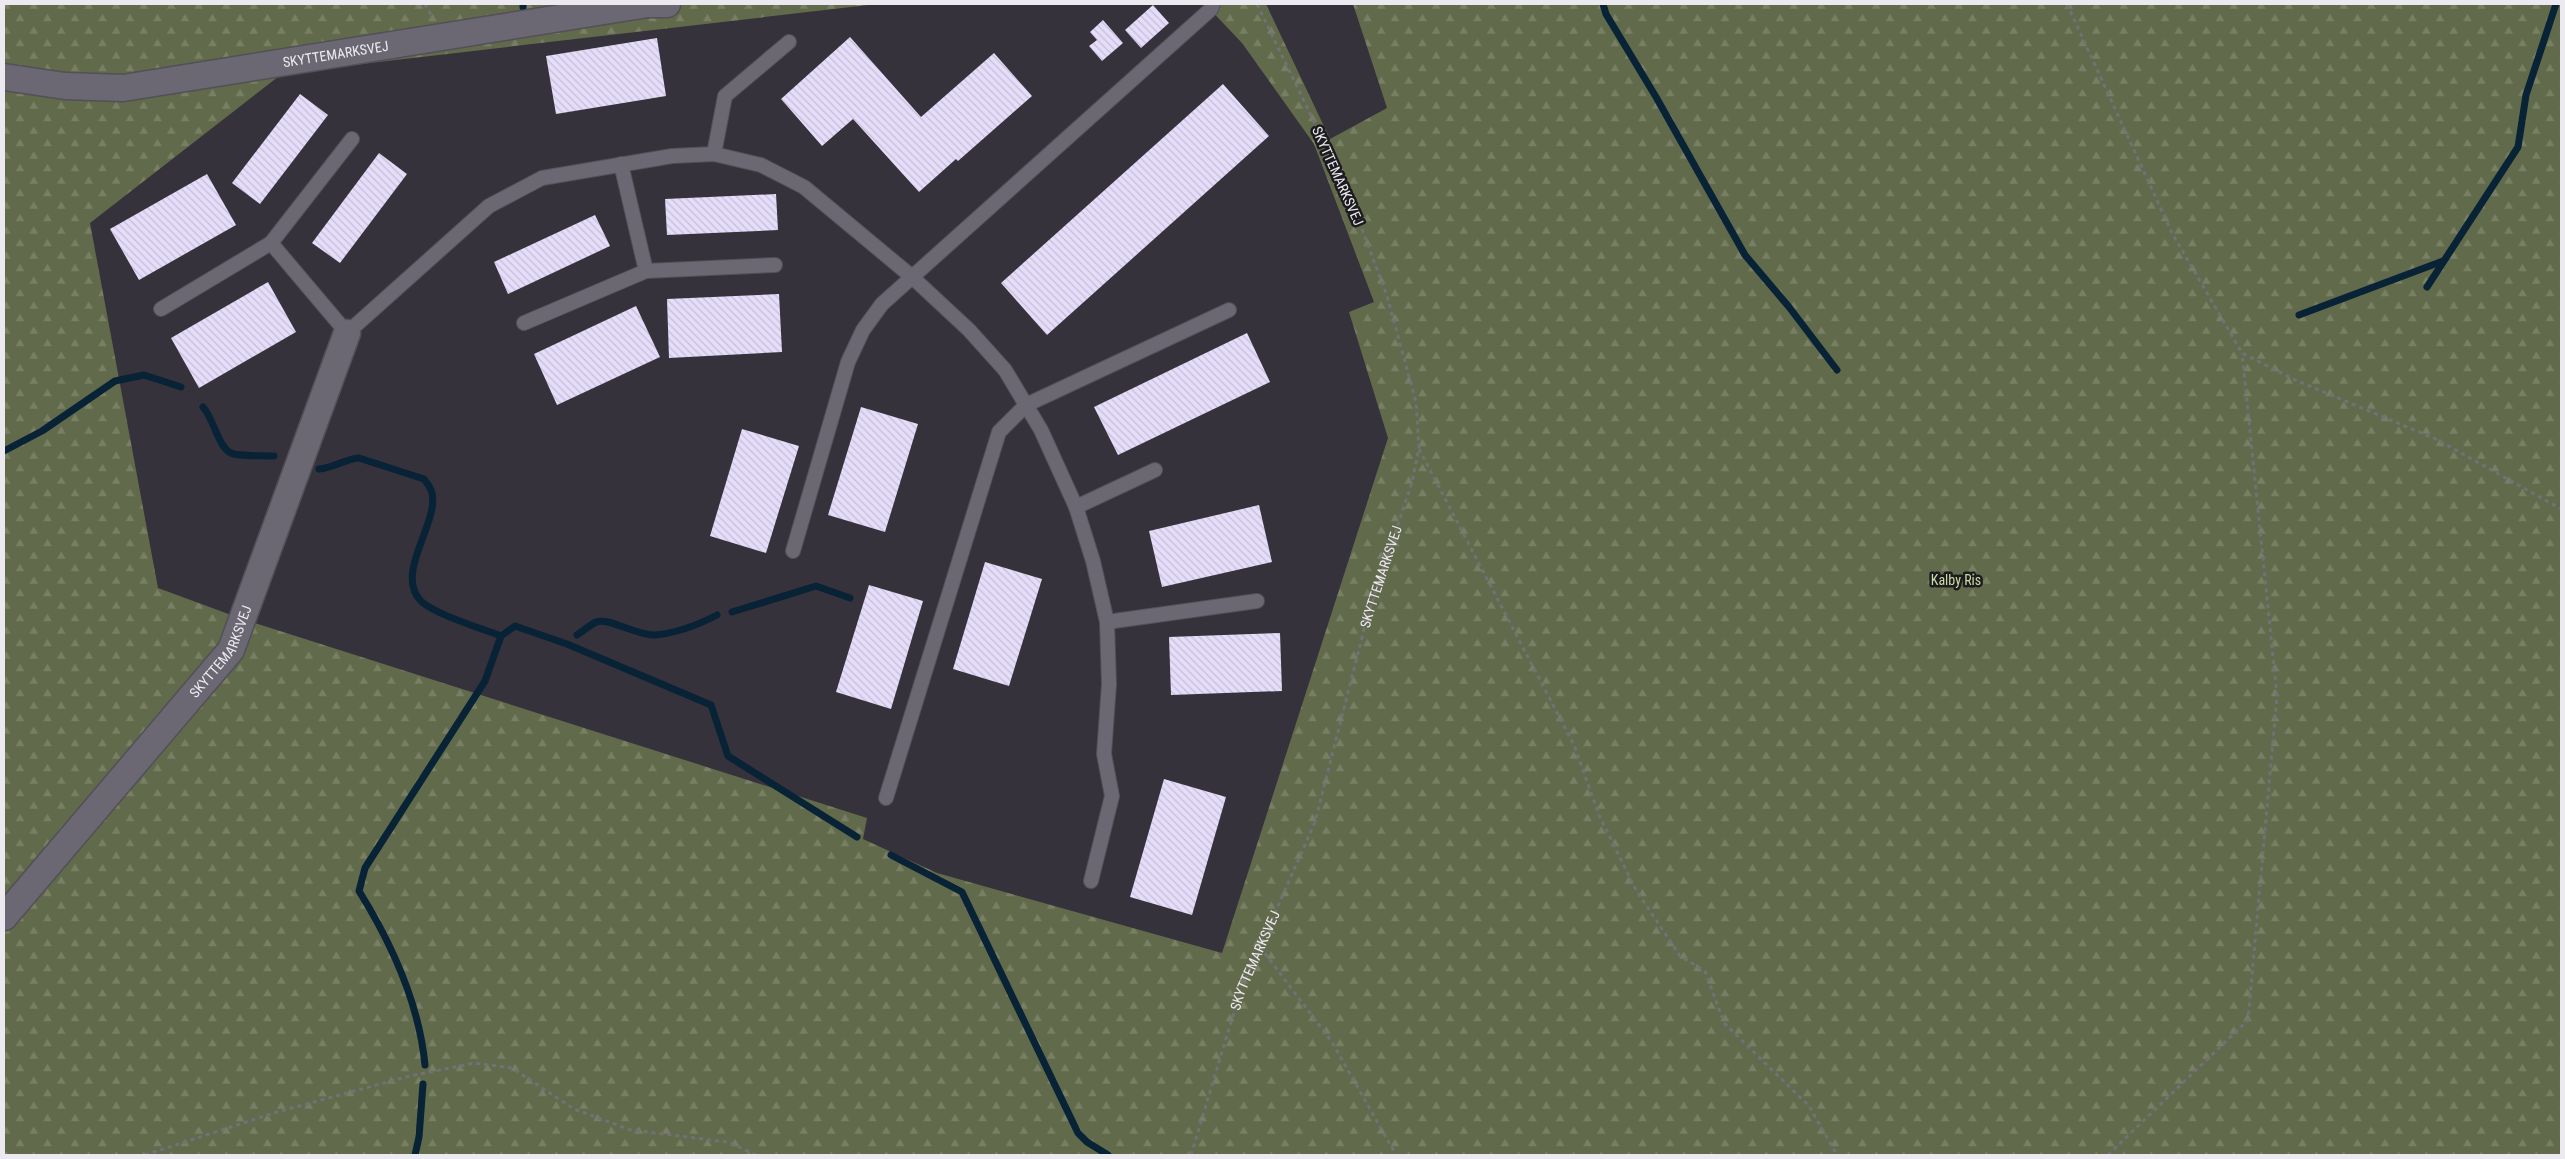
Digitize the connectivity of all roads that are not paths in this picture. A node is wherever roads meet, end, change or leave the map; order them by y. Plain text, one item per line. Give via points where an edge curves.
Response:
1 (667, 4) edge
2 (1213, 4) edge
3 (789, 42) dead end
4 (4, 76) edge
5 (352, 139) dead end
6 (714, 154) junction
7 (621, 164) junction
8 (271, 243) junction
9 (775, 265) dead end
10 (646, 270) junction
11 (911, 276) junction
12 (161, 309) dead end
13 (1229, 310) dead end
14 (524, 323) dead end
15 (347, 333) junction
16 (1026, 405) junction
17 (1154, 470) dead end
18 (1076, 507) junction
19 (793, 551) dead end
20 (1257, 601) dead end
21 (1107, 622) junction
22 (886, 798) dead end
23 (1092, 880) dead end
24 (4, 917) edge

1 - 4 street, SKYTTEMARKSVEJ via 648,4 123,88 66,86
2 - 11 lane
3 - 6 lane via 725,96
5 - 8 lane
6 - 7 lane via 672,156
6 - 11 lane via 761,165 804,187
7 - 10 lane
7 - 15 lane via 542,178 489,206
8 - 12 lane
8 - 15 lane
9 - 10 lane
10 - 14 lane
11 - 16 lane via 969,330 1005,370
11 - 19 lane via 882,304 862,330 848,362
13 - 16 lane
15 - 24 street, SKYTTEMARKSVEJ via 230,650
16 - 18 lane
16 - 22 lane via 999,432
17 - 18 lane
18 - 21 lane
20 - 21 lane
21 - 23 lane via 1109,684 1104,754 1112,796

